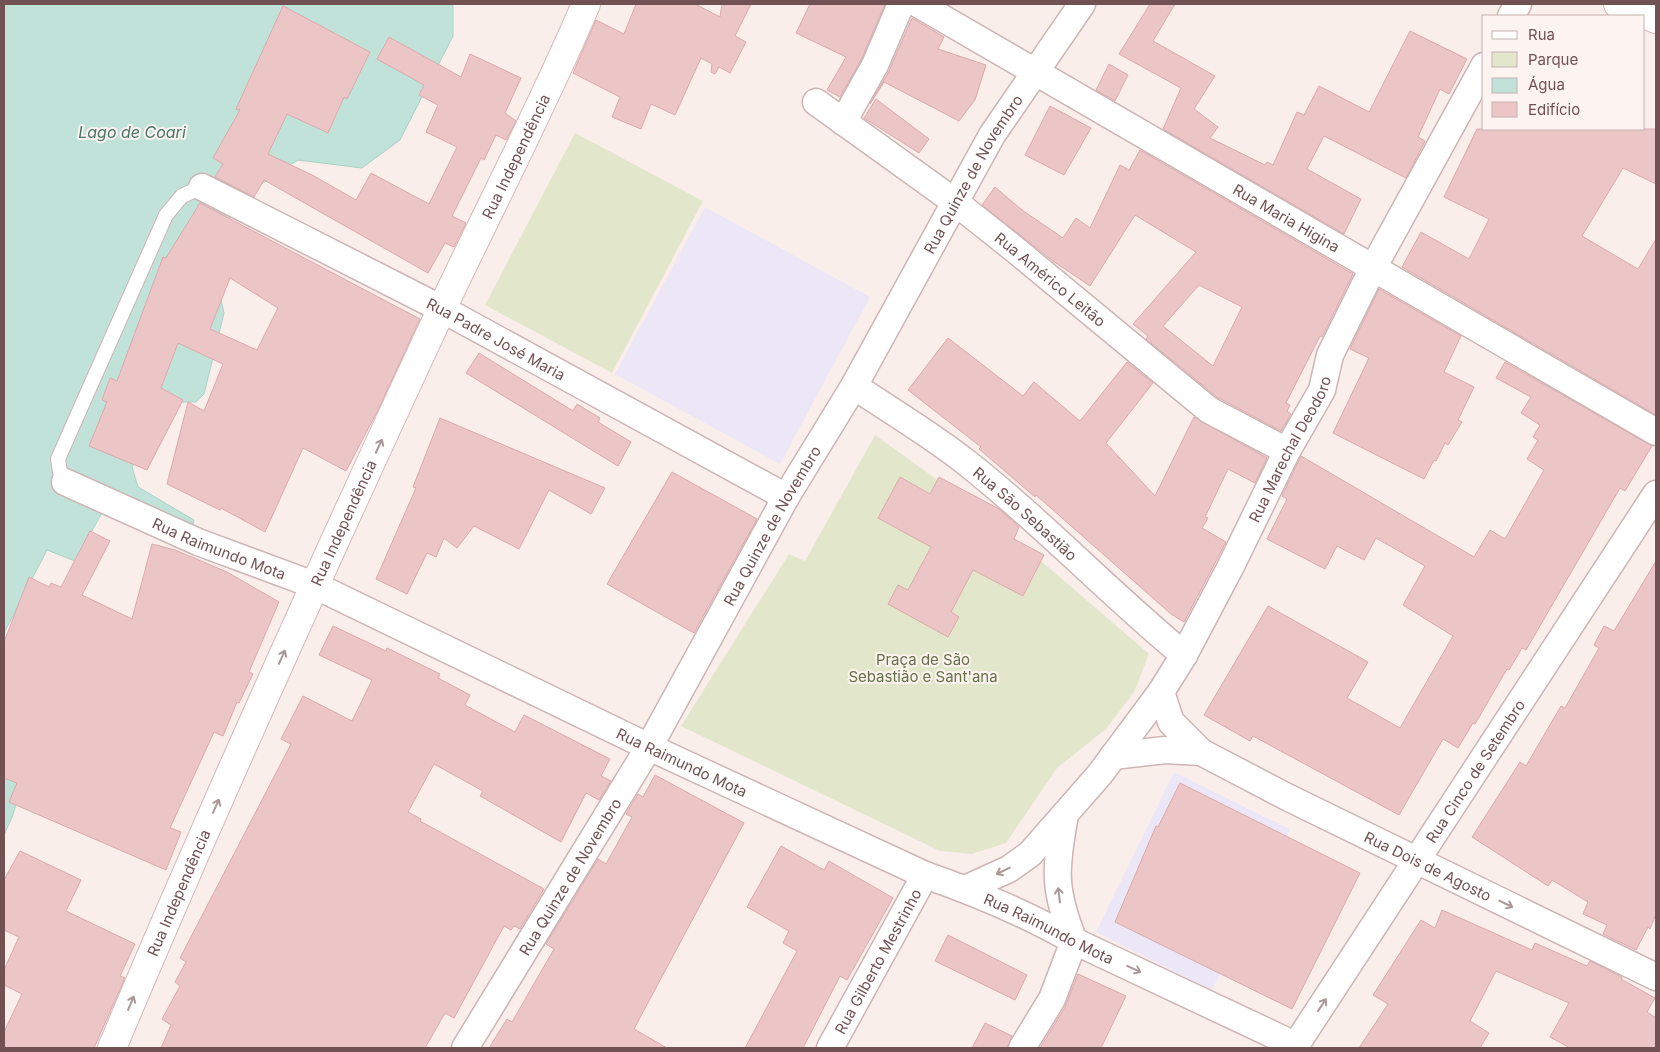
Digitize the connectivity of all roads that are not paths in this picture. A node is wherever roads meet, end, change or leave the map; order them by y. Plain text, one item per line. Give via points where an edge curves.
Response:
1 (586, 4) edge
2 (900, 4) edge
3 (918, 4) edge
4 (1082, 4) edge
5 (1518, 4) edge
6 (1618, 4) edge
7 (1512, 15) edge
8 (1656, 19) edge
9 (1482, 70) edge
10 (1034, 72) junction
11 (816, 102) dead end
12 (843, 122) junction
13 (202, 187) joint
14 (955, 202) junction
15 (1373, 268) junction
16 (442, 309) junction
17 (854, 386) junction
18 (1656, 432) edge
19 (1288, 450) junction
20 (65, 482) joint
21 (1656, 494) edge
22 (786, 497) junction
23 (314, 585) junction
24 (1184, 655) junction
25 (1161, 692) junction
26 (649, 747) junction
27 (1200, 752) junction
28 (1113, 756) junction
29 (1065, 815) junction
30 (1415, 860) junction
31 (925, 875) junction
32 (965, 889) junction
33 (1074, 941) junction
34 (1656, 977) edge
35 (1294, 1047) edge
36 (112, 1048) edge
37 (465, 1048) edge
38 (830, 1048) edge
39 (1022, 1048) edge

1 - 16 main road, Rua Independência
2 - 12 street via 875,65
3 - 10 street, Rua Maria Higina
4 - 10 street, Rua Quinze de Novembro
5 - 7 street
6 - 8 main road
9 - 15 street, Rua Marechal Deodoro
10 - 14 street, Rua Quinze de Novembro via 992,135
10 - 15 street, Rua Maria Higina
11 - 12 street, Rua Américo Leitão
12 - 14 street, Rua Américo Leitão
13 - 16 street, Rua Padre José Maria
13 - 20 lane via 182,196 166,215 58,459
14 - 17 street, Rua Quinze de Novembro
14 - 19 street, Rua Américo Leitão via 1209,410
15 - 18 street, Rua Maria Higina
15 - 19 street, Rua Marechal Deodoro via 1330,355 1322,390
16 - 22 street, Rua Padre José Maria
23 -> 16 main road, Rua Independência
17 - 22 street, Rua Quinze de Novembro
17 - 24 street, Rua São Sebastião via 966,462
19 - 24 street, Rua Marechal Deodoro
20 - 23 street, Rua Raimundo Mota via 198,542
21 - 30 street, Rua Cinco de Setembro
22 - 26 street, Rua Quinze de Novembro
23 - 26 street, Rua Raimundo Mota
36 -> 23 main road, Rua Independência
24 - 25 street, Rua Marechal Deodoro
25 - 27 street, Rua Dois de Agosto via 1172,722
25 - 28 street, Rua Marechal Deodoro
26 - 31 street, Rua Raimundo Mota
26 - 37 street, Rua Quinze de Novembro
27 - 28 street, Rua Dois de Agosto via 1165,750
27 - 30 street, Rua Dois de Agosto
28 - 29 street, Rua Marechal Deodoro
29 -> 32 street, Rua Marechal Deodoro via 1030,854 1008,869
33 -> 29 street, Rua Marechal Deodoro via 1058,895 1057,858
30 -> 34 street, Rua Dois de Agosto
35 -> 30 street, Rua Cinco de Setembro
31 - 32 street, Rua Raimundo Mota
31 - 38 street, Rua Gilberto Mestrinho
32 - 33 street, Rua Raimundo Mota
33 -> 35 street, Rua Raimundo Mota
33 - 39 street via 1052,999

